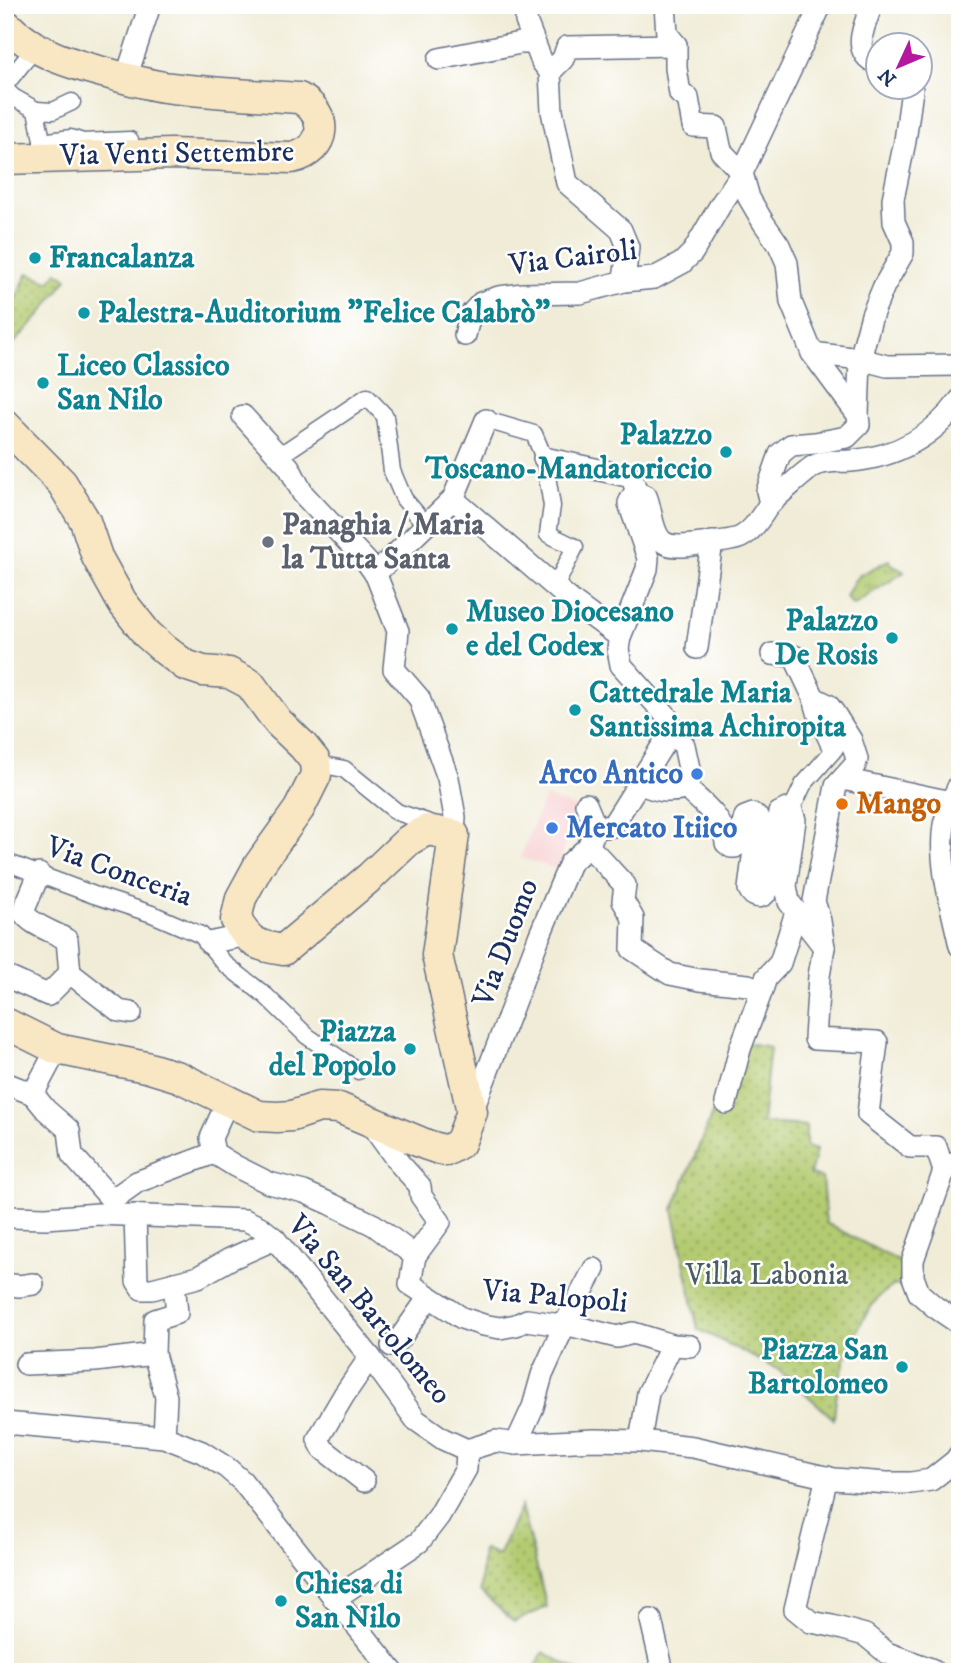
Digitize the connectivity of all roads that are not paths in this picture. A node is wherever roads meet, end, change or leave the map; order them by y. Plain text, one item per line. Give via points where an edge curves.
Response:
1 (150, 5) edge
2 (527, 5) edge
3 (665, 5) edge
4 (872, 5) edge
5 (818, 13) edge
6 (5, 24) edge
7 (533, 43) junction
8 (676, 45) junction
9 (35, 48) junction
10 (864, 53) edge
11 (439, 59) dead end
12 (550, 72) junction
13 (126, 78) junction
14 (5, 87) edge
15 (72, 102) dead end
16 (910, 102) edge
17 (37, 110) junction
18 (130, 140) dead end
19 (44, 150) junction
20 (5, 159) edge
21 (742, 173) junction
22 (624, 281) junction
23 (465, 335) dead end
24 (812, 354) junction
25 (860, 359) junction
26 (960, 365) edge
27 (960, 400) edge
28 (858, 415) junction
29 (243, 416) dead end
30 (486, 420) joint
31 (6, 428) edge
32 (279, 456) junction
33 (544, 458) junction
34 (637, 494) junction
35 (453, 499) junction
36 (770, 503) junction
37 (426, 525) junction
38 (712, 542) junction
39 (375, 574) junction
40 (555, 587) junction
41 (620, 637) junction
42 (697, 648) dead end
43 (772, 654) dead end
44 (814, 698) junction
45 (671, 732) junction
46 (833, 747) joint
47 (329, 766) dead end
48 (843, 779) junction
49 (638, 783) junction
50 (687, 789) junction
51 (955, 792) edge
52 (586, 804) dead end
53 (789, 810) junction
54 (441, 833) junction
55 (592, 837) junction
56 (5, 864) edge
57 (39, 874) junction
58 (796, 912) junction
59 (246, 936) junction
60 (209, 943) junction
61 (960, 946) edge
62 (824, 947) junction
63 (70, 973) junction
64 (5, 976) edge
65 (762, 990) junction
66 (131, 1013) dead end
67 (5, 1023) edge
68 (57, 1049) junction
69 (358, 1071) dead end
70 (5, 1083) edge
71 (33, 1094) junction
72 (228, 1100) junction
73 (726, 1104) dead end
74 (472, 1112) junction
75 (367, 1119) junction
76 (214, 1153) junction
77 (952, 1166) edge
78 (112, 1207) junction
79 (5, 1215) edge
80 (135, 1215) junction
81 (275, 1239) junction
82 (415, 1256) junction
83 (594, 1269) dead end
84 (174, 1283) junction
85 (5, 1284) edge
86 (33, 1284) dead end
87 (429, 1297) junction
88 (565, 1324) junction
89 (960, 1324) edge
90 (392, 1346) dead end
91 (154, 1354) junction
92 (370, 1357) junction
93 (26, 1364) dead end
94 (5, 1423) edge
95 (164, 1437) junction
96 (640, 1441) junction
97 (516, 1444) junction
98 (467, 1450) junction
99 (960, 1454) edge
100 (827, 1477) junction
101 (364, 1481) dead end
102 (334, 1599) junction
103 (652, 1620) dead end
104 (393, 1672) edge
105 (663, 1672) edge
106 (934, 1672) edge

1 - 13 street
2 - 7 street
3 - 8 street via 667,34
4 - 10 street via 860,35
5 - 21 street, Via Cairoli
6 - 9 main road, Via Venti Settembre
7 - 11 street
7 - 12 street
8 - 12 street via 567,47 564,59
8 - 21 street via 680,94 688,98 693,125 716,127 721,151
9 - 13 main road, Via Venti Settembre
9 - 14 street
12 - 22 street via 552,111 567,183 621,230 628,247
13 - 19 main road, Via Venti Settembre via 197,91 299,98 316,110 321,131 311,149 292,158
14 - 17 street
15 - 17 street via 53,111
16 - 25 street via 893,199 903,253 872,315
17 - 19 street
18 - 19 street via 83,142 71,138
19 - 20 main road, Via Venti Settembre
21 - 22 street, Via Cairoli via 682,263 654,278
21 - 24 street via 749,198 787,263 791,302
22 - 23 street, Via Cairoli via 580,293 523,294 481,303 470,315
24 - 25 street
24 - 28 street
25 - 26 street via 887,366
25 - 28 street
27 - 36 street via 910,445 880,456 814,466
28 - 36 street via 859,425 847,437 791,445 780,454 767,491
29 - 32 street
30 - 33 street via 534,434
30 - 35 street
31 - 59 main road via 62,482 122,602 147,634 185,665 229,673 250,684 315,761 316,775 299,809 241,898 236,920
32 - 37 street via 367,397 385,416 392,471 404,499
32 - 39 street via 303,494
33 - 34 street via 632,477
33 - 40 street via 552,506 548,534 575,547
34 - 38 street via 648,499 662,541 674,547
34 - 41 street via 629,503 647,551 647,569
35 - 37 street
35 - 40 street
36 - 38 street via 740,537
37 - 39 street
38 - 42 street
39 - 54 street via 398,631 394,669 419,698 448,778 455,817
40 - 41 street
41 - 45 street via 621,665 665,714
43 - 44 street via 794,656
44 - 46 street
44 - 48 street via 828,705 856,751 855,765
45 - 49 street
45 - 50 street via 684,745 690,773
46 - 53 street
47 - 54 street via 344,769 397,812 427,822
48 - 51 street
48 - 62 street via 836,786 814,901
49 - 50 street via 656,790
49 - 55 street, Via Duomo via 612,826
50 - 53 street via 720,822 731,847 738,844 745,817 758,818 750,889 757,897 768,890 779,813
51 - 61 street via 944,825 943,854
52 - 55 street
53 - 58 street via 795,820 786,887
54 - 59 main road via 409,839 283,950 262,947
54 - 74 main road via 438,955
55 - 65 street via 625,885 623,901 633,918 632,949 670,974
55 - 74 street, Via Duomo via 570,863
56 - 57 street, Via Conceria
57 - 60 street, Via Conceria via 152,914 201,935
57 - 63 street via 23,912 27,919 67,940
58 - 62 street
58 - 65 street via 780,963
59 - 60 street, Via Conceria
60 - 69 street, Via Conceria via 225,964 307,1036
62 - 77 street via 815,1039 877,1042 868,1114 910,1147 936,1147
63 - 64 street via 48,995
63 - 66 street via 119,1010
65 - 73 street
67 - 68 main road
68 - 71 street
68 - 72 main road via 179,1077
70 - 71 street
71 - 78 street via 69,1130 72,1155
72 - 75 main road via 259,1116 292,1116 319,1107 339,1108
72 - 76 street via 211,1138
74 - 75 main road via 460,1143 446,1151
75 - 82 street via 420,1185 421,1196 440,1223
76 - 78 street via 137,1182
76 - 82 street via 269,1182 304,1192 374,1225
77 - 89 street via 912,1260 919,1293
78 - 79 street, Via San Bartolomeo via 46,1218
78 - 80 street, Via San Bartolomeo
80 - 81 street, Via San Bartolomeo via 245,1220
80 - 84 street via 137,1281 142,1289
81 - 84 street via 198,1277
81 - 92 street, Via San Bartolomeo
82 - 87 street, Via Palopoli via 410,1284
83 - 88 street
84 - 91 street via 177,1313 155,1320
85 - 86 street
87 - 88 street, Via Palopoli via 483,1325 500,1328 527,1320
87 - 90 street
88 - 96 street, Via Palopoli via 681,1345 648,1393
88 - 97 street
91 - 93 street
91 - 95 street via 166,1397
92 - 98 street, Via San Bartolomeo via 416,1420
92 - 101 street via 318,1439 323,1449
94 - 95 street
95 - 102 street via 202,1452 242,1481
96 - 97 street
96 - 100 street via 693,1447
97 - 98 street via 496,1441
98 - 102 street via 466,1469 419,1542
99 - 100 street via 931,1480 921,1482
100 - 106 street via 795,1609 811,1622 865,1635 887,1653
102 - 104 street
103 - 105 street

